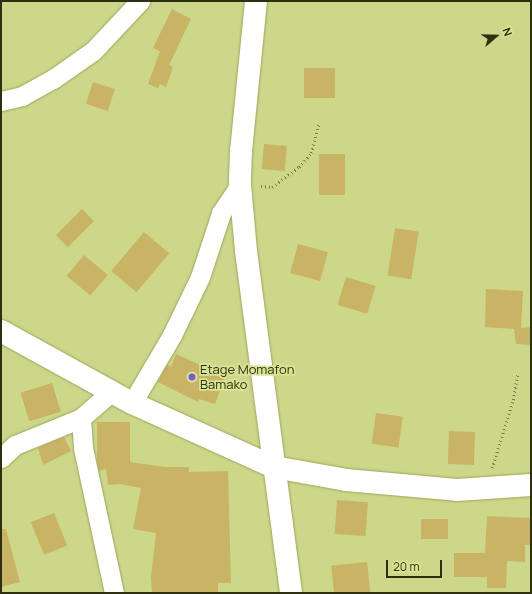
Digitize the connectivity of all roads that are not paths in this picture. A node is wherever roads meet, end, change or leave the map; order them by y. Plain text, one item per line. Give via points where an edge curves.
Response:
1 (140, 1) edge
2 (256, 1) edge
3 (1, 101) edge
4 (240, 185) junction
5 (1, 332) edge
6 (110, 392) junction
7 (132, 403) junction
8 (81, 418) junction
9 (1, 458) edge
10 (274, 467) junction
11 (531, 485) edge
12 (114, 593) edge
13 (292, 593) edge

1 - 3 street via 88,55 54,79 22,96
2 - 4 main road via 241,143
4 - 7 street via 221,213 200,277 172,335
4 - 10 main road
5 - 6 main road
6 - 7 main road
6 - 8 street
7 - 10 main road
8 - 9 street via 15,445
8 - 12 street via 83,448
10 - 11 main road via 346,480 457,490 488,490
10 - 13 main road

